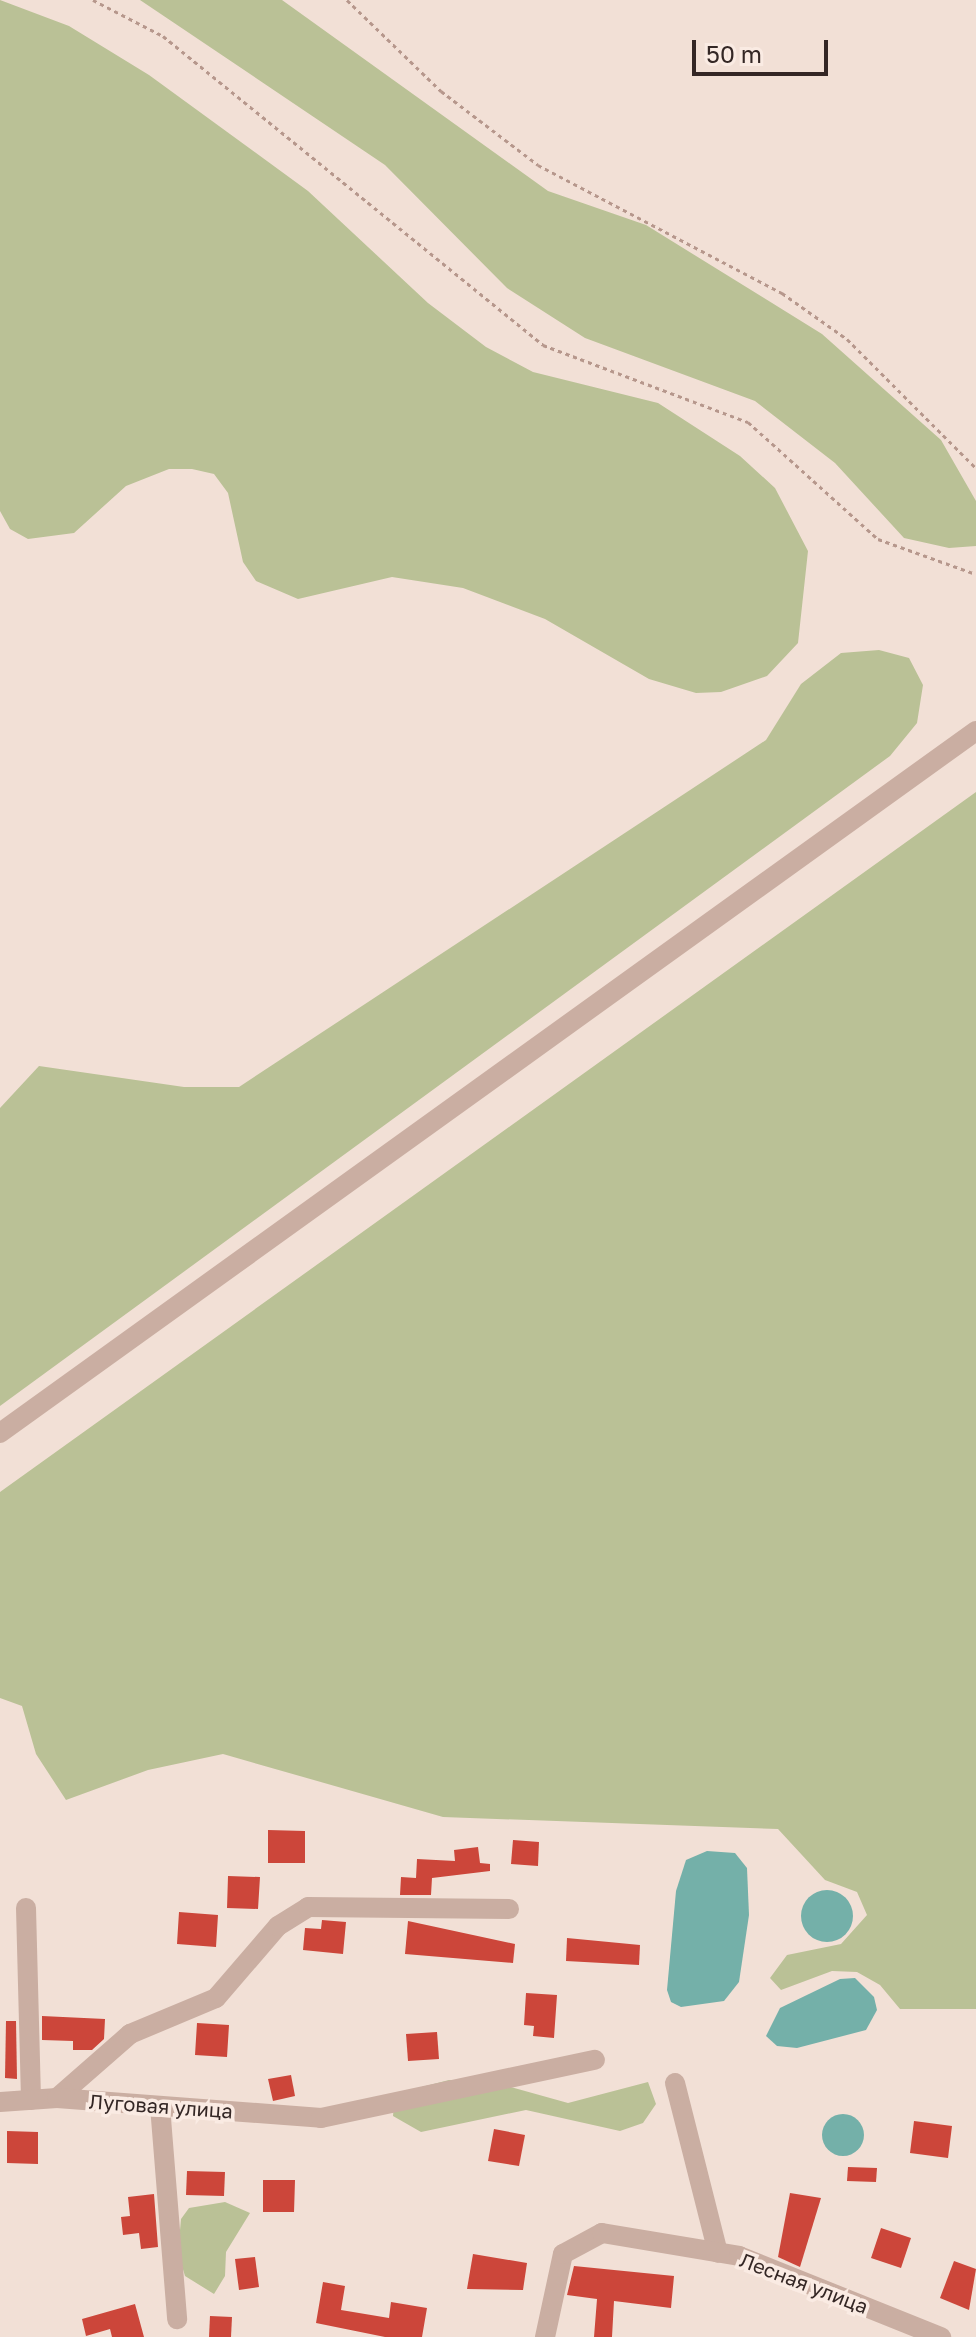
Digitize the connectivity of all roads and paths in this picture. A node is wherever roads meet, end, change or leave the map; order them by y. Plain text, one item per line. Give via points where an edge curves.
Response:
1 (93, 0) edge
2 (347, 0) edge
3 (976, 468) edge
4 (976, 574) edge
5 (976, 731) edge
6 (0, 1433) edge
7 (26, 1908) dead end
8 (509, 1909) dead end
9 (595, 2060) dead end
10 (675, 2083) dead end
11 (57, 2098) junction
12 (31, 2100) junction
13 (0, 2102) edge
14 (160, 2106) junction
15 (718, 2253) junction
16 (177, 2319) dead end
17 (545, 2337) edge
18 (941, 2337) edge

1 - 4 path via 163,36 543,345 748,422 878,539
2 - 3 path via 441,91 538,165 769,285 847,339
5 - 6 street
7 - 12 street
8 - 11 street via 308,1907 278,1926 216,1998 130,2034
9 - 14 street, Луговая улица via 321,2118
10 - 15 street
11 - 12 street, Луговая улица
11 - 14 street, Луговая улица
12 - 13 street, Луговая улица
14 - 16 street
15 - 17 street, Лесная улица via 602,2233 563,2254
15 - 18 street, Лесная улица

